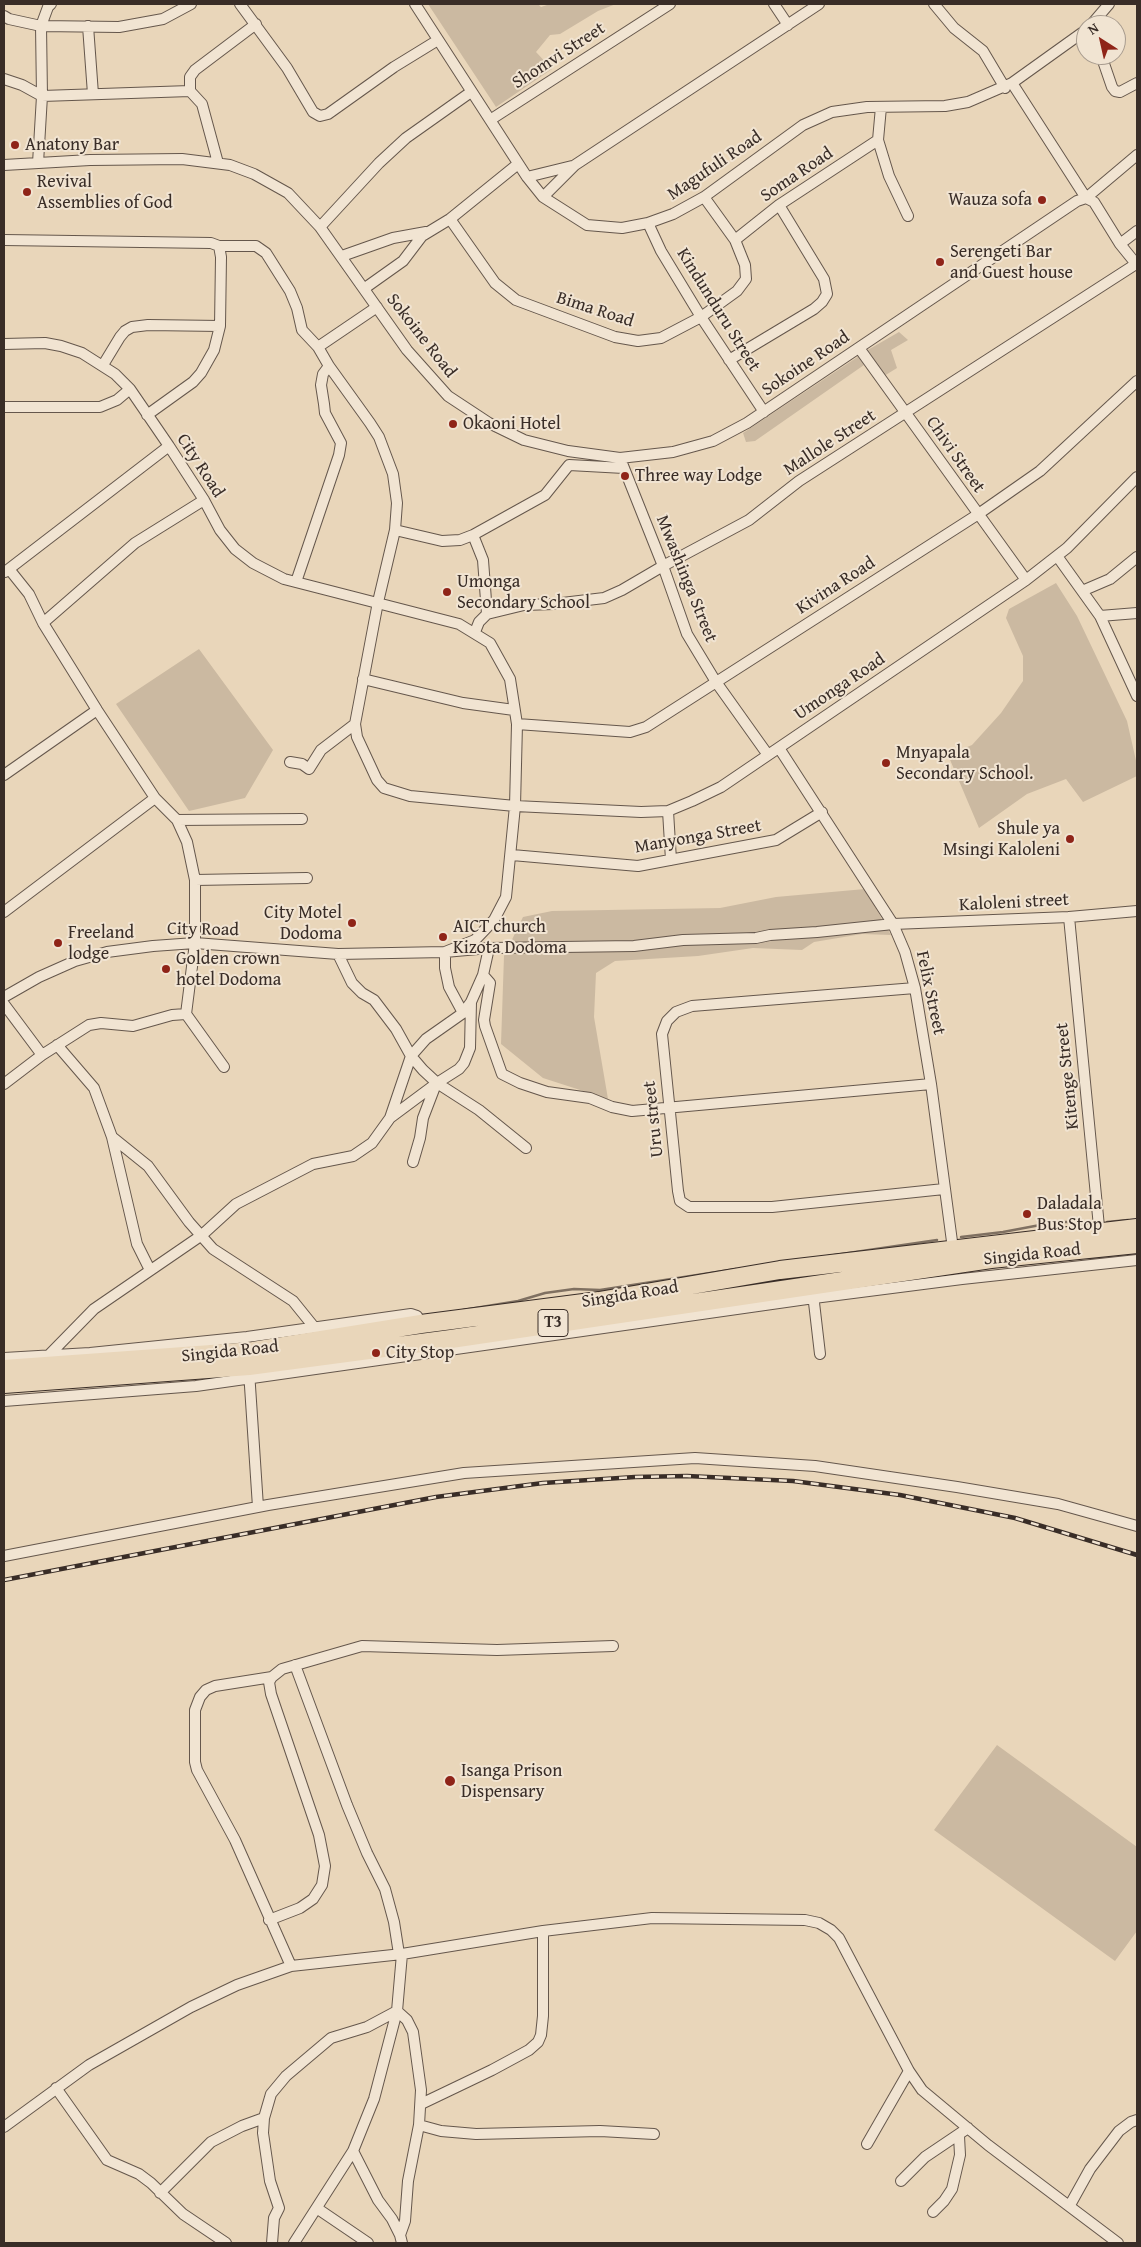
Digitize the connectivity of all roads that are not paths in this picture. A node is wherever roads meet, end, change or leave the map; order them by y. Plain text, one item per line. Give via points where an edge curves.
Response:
1 (51, 4) edge
2 (191, 4) edge
3 (240, 4) edge
4 (415, 4) edge
5 (774, 4) edge
6 (819, 4) edge
7 (934, 4) edge
8 (1109, 4) edge
9 (666, 5) edge
10 (1100, 15) edge
11 (4, 16) edge
12 (256, 24) junction
13 (788, 25) junction
14 (41, 26) junction
15 (88, 26) junction
16 (1076, 39) edge
17 (438, 40) junction
18 (1104, 65) edge
19 (4, 78) edge
20 (1137, 83) edge
21 (1009, 85) junction
22 (190, 91) junction
23 (472, 92) junction
24 (92, 94) junction
25 (42, 96) junction
26 (880, 107) junction
27 (490, 120) junction
28 (878, 140) junction
29 (1137, 155) edge
30 (38, 163) junction
31 (218, 163) junction
32 (518, 164) junction
33 (4, 165) edge
34 (575, 165) junction
35 (527, 177) junction
36 (543, 197) junction
37 (704, 197) junction
38 (1086, 198) junction
39 (779, 205) junction
40 (908, 216) dead end
41 (450, 219) junction
42 (648, 223) junction
43 (320, 227) junction
44 (1137, 231) edge
45 (429, 232) junction
46 (4, 240) edge
47 (735, 240) junction
48 (1120, 244) junction
49 (219, 246) junction
50 (342, 256) junction
51 (1137, 264) edge
52 (365, 288) junction
53 (378, 307) junction
54 (701, 317) junction
55 (220, 326) junction
56 (4, 344) edge
57 (318, 347) junction
58 (858, 348) junction
59 (729, 360) junction
60 (103, 364) junction
61 (328, 366) junction
62 (1137, 381) edge
63 (130, 389) junction
64 (4, 407) edge
65 (764, 412) junction
66 (906, 413) junction
67 (147, 415) junction
68 (169, 446) junction
69 (620, 458) junction
70 (624, 468) junction
71 (1137, 478) edge
72 (204, 500) junction
73 (977, 515) junction
74 (395, 530) junction
75 (473, 535) junction
76 (1057, 556) junction
77 (1137, 557) edge
78 (662, 566) junction
79 (6, 571) edge
80 (1026, 580) junction
81 (296, 582) junction
82 (1082, 592) junction
83 (378, 602) junction
84 (1137, 613) edge
85 (487, 614) junction
86 (1100, 616) junction
87 (43, 623) junction
88 (476, 632) junction
89 (363, 679) junction
90 (716, 682) junction
91 (1137, 696) edge
92 (96, 710) junction
93 (514, 710) junction
94 (355, 724) junction
95 (517, 724) junction
96 (779, 748) junction
97 (768, 754) junction
98 (290, 762) dead end
99 (4, 775) edge
100 (156, 798) junction
101 (515, 806) junction
102 (668, 811) junction
103 (822, 812) junction
104 (302, 819) dead end
105 (177, 820) junction
106 (512, 855) junction
107 (671, 860) junction
108 (307, 878) dead end
109 (195, 880) junction
110 (1137, 911) edge
111 (4, 912) edge
112 (1069, 917) junction
113 (893, 924) junction
114 (195, 944) junction
115 (489, 948) junction
116 (445, 952) junction
117 (338, 954) junction
118 (483, 975) junction
119 (915, 988) junction
120 (4, 997) edge
121 (471, 1002) junction
122 (4, 1004) edge
123 (463, 1013) junction
124 (186, 1014) junction
125 (57, 1045) junction
126 (42, 1055) junction
127 (411, 1056) junction
128 (224, 1067) dead end
129 (437, 1083) junction
130 (4, 1084) edge
131 (931, 1084) junction
132 (669, 1108) junction
133 (390, 1118) junction
134 (112, 1137) junction
135 (526, 1148) dead end
136 (413, 1162) dead end
137 (944, 1189) junction
138 (1137, 1228) edge
139 (202, 1235) junction
140 (1101, 1240) junction
141 (1137, 1244) edge
142 (953, 1249) junction
143 (1137, 1260) edge
144 (150, 1270) junction
145 (813, 1292) junction
146 (421, 1324) junction
147 (314, 1327) junction
148 (820, 1354) dead end
149 (49, 1355) junction
150 (4, 1358) edge
151 (4, 1370) edge
152 (249, 1372) junction
153 (4, 1384) edge
154 (4, 1401) edge
155 (258, 1507) junction
156 (1137, 1526) edge
157 (4, 1556) edge
158 (614, 1646) dead end
159 (295, 1666) junction
160 (272, 1677) junction
161 (269, 1920) junction
162 (543, 1931) junction
163 (400, 1954) junction
164 (291, 1966) junction
165 (397, 2011) junction
166 (909, 2071) junction
167 (56, 2088) junction
168 (421, 2104) junction
169 (264, 2118) junction
170 (1137, 2120) edge
171 (419, 2125) junction
172 (4, 2127) edge
173 (968, 2128) junction
174 (654, 2134) dead end
175 (959, 2136) junction
176 (867, 2144) dead end
177 (354, 2151) junction
178 (901, 2181) dead end
179 (160, 2193) junction
180 (1070, 2205) junction
181 (318, 2209) junction
182 (933, 2212) dead end
183 (401, 2239) edge
184 (226, 2243) edge
185 (272, 2243) edge
186 (294, 2243) edge
187 (368, 2243) edge
188 (1118, 2243) edge

1 - 14 street
2 - 15 street via 163,19 119,27
3 - 12 street
4 - 17 street, Magufuli Road
5 - 13 street
6 - 13 street
7 - 21 street via 954,28 983,51
8 - 10 street, Magufuli Road
9 - 27 street, Shomvi Street
11 - 14 street
12 - 17 street via 288,68 313,112 320,116 328,114
12 - 22 street via 195,70 190,77
13 - 34 street
14 - 15 street
14 - 25 street
15 - 24 street
16 - 21 street, Magufuli Road
17 - 23 street, Magufuli Road
18 - 20 street via 1115,91 1120,92
19 - 25 street
21 - 26 street, Magufuli Road via 968,102 944,106
21 - 38 street
22 - 24 street
22 - 31 street via 202,104
23 - 27 street, Magufuli Road
23 - 43 street via 406,138
24 - 25 street
25 - 30 street
26 - 28 street
26 - 37 street, Magufuli Road via 832,112 803,125
27 - 32 street, Magufuli Road
28 - 39 street, Soma Road
28 - 40 street via 889,176
29 - 38 street, Sokoine Road
30 - 31 street, Sokoine Road via 182,159
30 - 33 street, Sokoine Road
31 - 43 street, Sokoine Road via 254,174 288,193
32 - 35 street, Magufuli Road
32 - 41 street
34 - 35 street
34 - 36 street
35 - 36 street, Magufuli Road
36 - 42 street, Magufuli Road via 588,225 622,228
37 - 42 street, Magufuli Road
37 - 47 street, Bima Road
38 - 48 street via 1094,202
38 - 58 street, Sokoine Road via 1078,200
39 - 47 street, Soma Road
39 - 59 street via 824,279 827,294 814,309
41 - 45 street
41 - 54 street, Bima Road via 495,283 516,300 615,337 638,341 661,338
42 - 54 street, Kindunduru Street
43 - 50 street, Sokoine Road
44 - 48 street
45 - 50 street via 393,238
45 - 52 street via 413,245 402,261
46 - 49 street via 211,243
47 - 54 street, Bima Road via 745,265 746,279 737,291
48 - 51 street
49 - 55 street
49 - 57 street via 256,246 266,253 290,291 302,330
50 - 52 street, Sokoine Road
51 - 66 street, Mallole Street
52 - 53 street, Sokoine Road
53 - 57 street
53 - 69 street, Sokoine Road via 407,350 448,396 489,423 524,440 556,449
54 - 59 street, Kindunduru Street
55 - 60 street via 132,327 120,337
55 - 67 street via 214,350 201,373
56 - 60 street, City Road via 61,346
57 - 61 street
58 - 65 street, Sokoine Road
58 - 66 street, Chivi Street
59 - 65 street, Kindunduru Street
60 - 63 street, City Road
61 - 74 street via 370,423 385,452 393,474 397,503
61 - 81 street via 321,385 328,419 341,443 340,454
62 - 73 street, Kivina Road via 1040,471
63 - 64 street via 117,400 100,407
63 - 67 street, City Road
65 - 69 street, Sokoine Road via 713,441 672,452
66 - 73 street, Chivi Street
66 - 78 street, Mallole Street via 799,481 749,520
67 - 68 street, City Road
68 - 72 street, City Road
68 - 79 street
69 - 70 street, Mwashinga Street
70 - 75 street via 569,465 545,496
70 - 78 street, Mwashinga Street
71 - 76 street, Umonga Road
72 - 81 street, City Road via 220,530 235,549 271,573
72 - 87 street via 135,543
73 - 80 street, Chivi Street
73 - 90 street, Kivina Road
74 - 75 street via 442,541
74 - 83 street
75 - 85 street via 483,560
76 - 80 street, Umonga Road
76 - 82 street
77 - 82 street via 1110,579
78 - 85 street, Mallole Street via 604,598 524,605
78 - 90 street, Mwashinga Street via 687,634
79 - 87 street via 29,594
80 - 96 street, Umonga Road
81 - 83 street, City Road
82 - 86 street
83 - 88 street, City Road via 460,624
83 - 89 street
84 - 86 street
85 - 88 street
86 - 91 street
87 - 92 street
88 - 93 street, City Road via 490,643 510,679
89 - 93 street via 463,703
89 - 94 street
90 - 95 street, Kivina Road via 646,727 630,732
90 - 97 street, Mwashinga Street
92 - 99 street
92 - 100 street
93 - 95 street, City Road
94 - 98 street via 322,750 309,769
94 - 101 street via 357,737 384,788 410,796
95 - 101 street, City Road
96 - 97 street, Umonga Road
96 - 103 street, Felix Street
97 - 102 street, Umonga Road via 721,787
100 - 105 street
100 - 111 street
101 - 102 street, Umonga Road
101 - 106 street, City Road
102 - 107 street
103 - 107 street, Manyonga Street via 776,840
103 - 113 street, Felix Street
104 - 105 street
105 - 109 street via 187,842
106 - 107 street, Manyonga Street via 638,866
106 - 116 street, City Road via 506,897 494,920 475,940
108 - 109 street
109 - 114 street
110 - 112 street, Kaloleni street
112 - 113 street, Kaloleni street
112 - 140 street, Kitenge Street
113 - 115 street, Kaloleni street via 634,946
113 - 119 street, Felix Street via 906,952
114 - 117 street, City Road
114 - 120 street, City Road via 107,952 75,961
114 - 124 street
115 - 116 street, Kaloleni street
115 - 118 street
116 - 117 street, City Road
116 - 123 street via 447,980
117 - 127 street via 352,983 374,1000
118 - 121 street
118 - 132 street via 490,983 484,1020 502,1074 547,1092 590,1098 612,1107 632,1111
119 - 131 street, Felix Street
119 - 132 street, Uru street via 692,1006 676,1012 667,1021 662,1034
121 - 123 street
121 - 129 street via 467,1058 459,1069
122 - 126 street
123 - 127 street via 426,1039
124 - 125 street via 133,1026 95,1023
124 - 128 street
125 - 126 street
125 - 134 street via 94,1088
126 - 130 street
127 - 129 street
127 - 133 street
129 - 133 street
129 - 135 street via 479,1110
129 - 136 street
131 - 132 street
131 - 137 street, Felix Street
132 - 137 street, Uru street via 678,1191 680,1200 689,1208 772,1207
133 - 139 street via 372,1143 353,1156 313,1164 258,1191 236,1204
134 - 139 street via 148,1166 182,1215
134 - 144 street via 137,1244
137 - 142 street, Felix Street
138 - 140 highway, Singida Road / T3
139 - 144 street
139 - 147 street via 213,1249 293,1301
140 - 141 highway, Singida Road / T3
140 - 142 highway, Singida Road / T3
140 - 145 highway, Singida Road / T3
142 - 146 highway, Singida Road / T3 via 780,1270 599,1301
143 - 145 street
144 - 149 street via 94,1309
145 - 148 street
145 - 152 highway, Singida Road / T3 via 451,1339
146 - 147 street via 417,1316 411,1314
146 - 151 highway, Singida Road / T3 via 253,1351
147 - 149 street via 247,1337
149 - 150 street
152 - 153 highway, Singida Road / T3
152 - 154 street via 186,1387
152 - 155 street
155 - 156 street via 464,1473 695,1458 815,1466 965,1488 1058,1504
155 - 157 street
158 - 159 street via 497,1650 362,1646
159 - 160 street via 282,1669
159 - 163 street via 350,1813 385,1889
160 - 161 street via 269,1682 271,1694 318,1835 325,1866 322,1885 313,1899 300,1908
160 - 161 street via 215,1686 200,1697 195,1710 196,1766 235,1840
161 - 164 street
162 - 163 street
162 - 166 street via 652,1918 778,1918 819,1923 839,1938
162 - 168 street via 543,2016 538,2042 492,2070
163 - 164 street
163 - 165 street
164 - 167 street via 238,1985 191,2007 89,2065
165 - 168 street via 413,2032
165 - 169 street via 367,2027 343,2032 322,2043 277,2084
165 - 177 street via 374,2100
166 - 173 street via 922,2090
166 - 176 street
167 - 172 street
167 - 179 street via 107,2160 139,2174
168 - 171 street
169 - 179 street via 212,2142
169 - 185 street via 264,2148 279,2208 274,2218
170 - 180 street via 1119,2131 1090,2169
171 - 174 street via 476,2134 600,2131
171 - 183 street
173 - 175 street
173 - 180 street
175 - 178 street via 925,2157
175 - 182 street via 960,2155 952,2189
177 - 181 street
177 - 183 street
179 - 184 street via 183,2214
180 - 188 street
181 - 186 street
181 - 187 street

